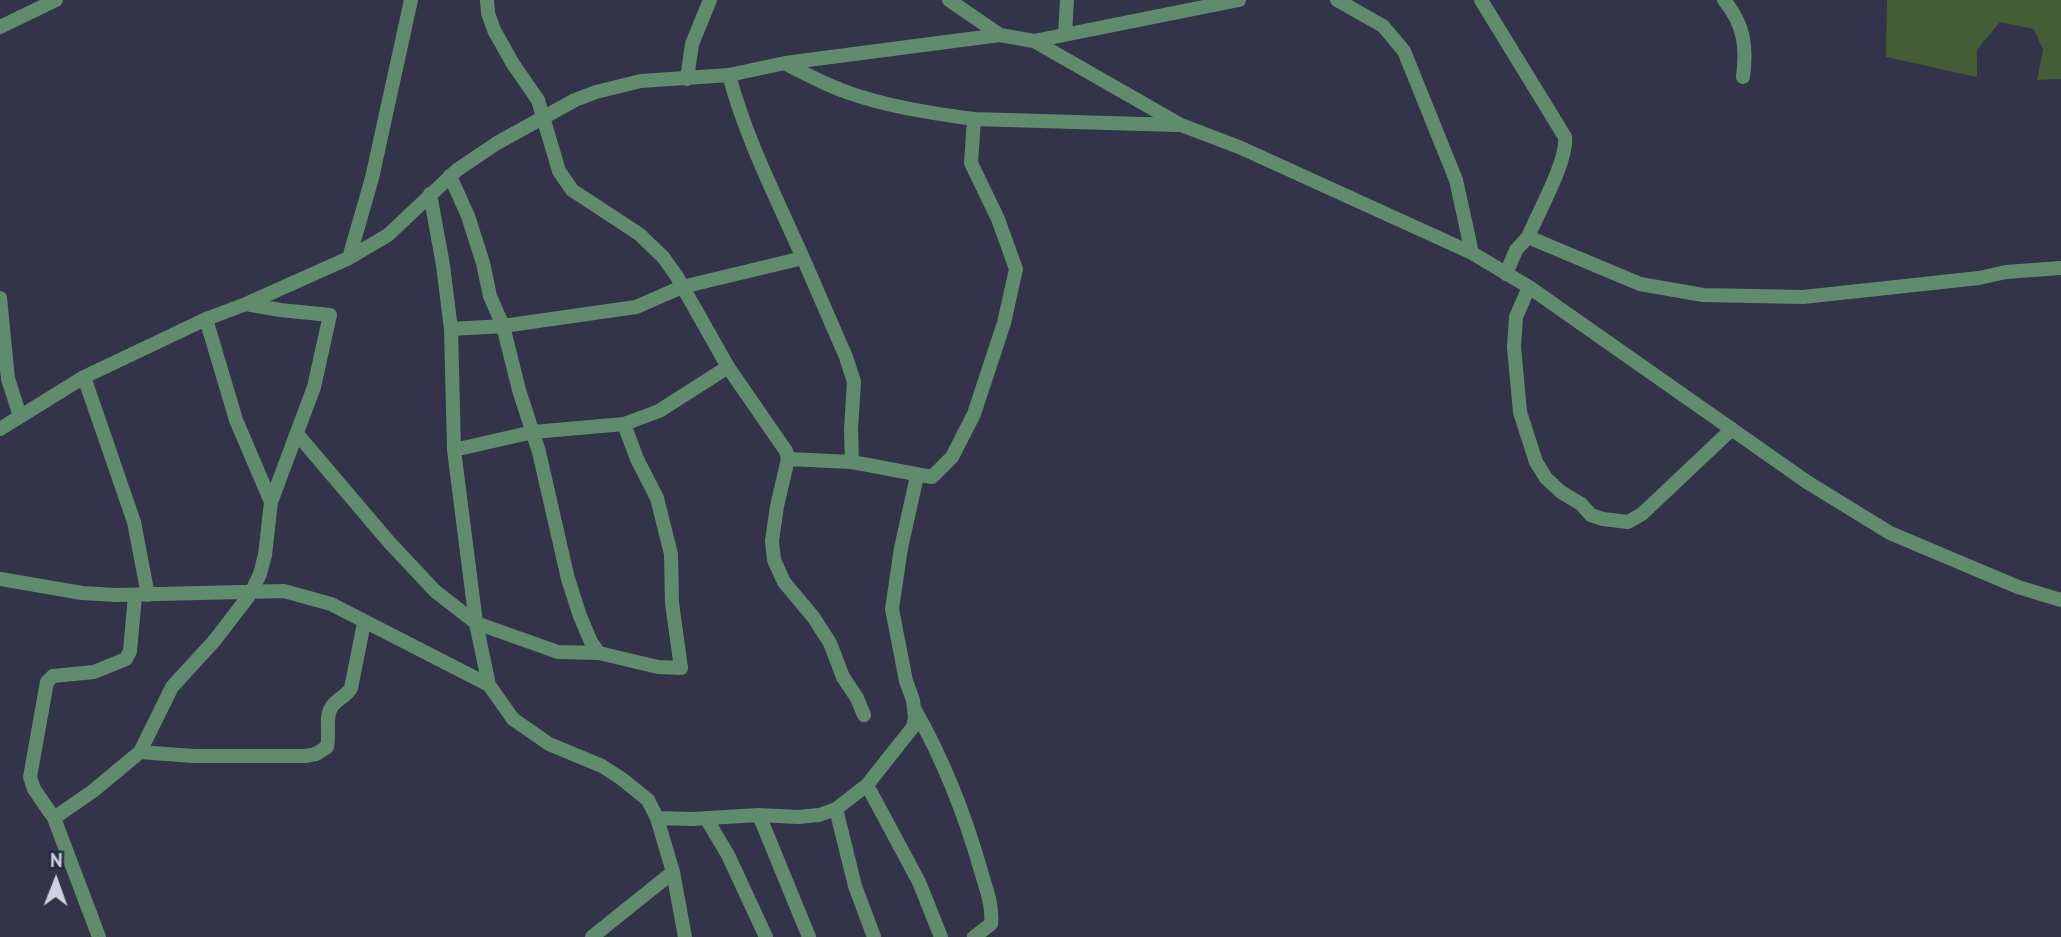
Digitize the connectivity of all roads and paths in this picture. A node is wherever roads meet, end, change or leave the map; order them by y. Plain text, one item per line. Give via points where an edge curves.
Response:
1 (56, 0) edge
2 (411, 0) edge
3 (487, 0) edge
4 (710, 0) edge
5 (949, 0) edge
6 (1067, 0) edge
7 (1239, 0) edge
8 (1337, 0) edge
9 (1482, 0) edge
10 (1724, 0) edge
11 (0, 27) edge
12 (1065, 34) junction
13 (1000, 35) junction
14 (1034, 41) junction
15 (785, 64) junction
16 (729, 75) junction
17 (1744, 77) dead end
18 (687, 79) junction
19 (542, 119) junction
20 (974, 119) junction
21 (1181, 125) junction
22 (450, 176) junction
23 (430, 194) junction
24 (1528, 237) junction
25 (1472, 253) junction
26 (349, 258) junction
27 (803, 258) junction
28 (2061, 268) edge
29 (1506, 274) junction
30 (682, 287) junction
31 (1529, 287) junction
32 (0, 298) edge
33 (246, 304) junction
34 (206, 319) junction
35 (503, 326) junction
36 (451, 329) junction
37 (728, 366) junction
38 (84, 377) junction
39 (20, 416) junction
40 (624, 424) junction
41 (0, 429) edge
42 (1732, 429) junction
43 (533, 432) junction
44 (298, 435) junction
45 (454, 450) junction
46 (788, 459) junction
47 (852, 462) junction
48 (917, 476) junction
49 (271, 502) junction
50 (0, 579) edge
51 (251, 593) junction
52 (142, 595) junction
53 (2061, 600) edge
54 (364, 623) junction
55 (476, 623) junction
56 (599, 653) junction
57 (489, 685) junction
58 (914, 708) junction
59 (864, 715) dead end
60 (140, 752) junction
61 (867, 785) junction
62 (836, 808) junction
63 (760, 815) junction
64 (54, 818) junction
65 (657, 818) junction
66 (706, 818) junction
67 (673, 872) junction
68 (596, 936) edge
69 (99, 937) edge
70 (685, 937) edge
71 (766, 937) edge
72 (809, 937) edge
73 (874, 937) edge
74 (941, 937) edge
75 (974, 937) edge

1 - 11 street
2 - 26 street via 372,178
3 - 19 street via 494,30 538,100
4 - 18 street via 692,44
5 - 13 street
6 - 12 street
7 - 12 street
8 - 25 street via 1383,26 1404,51 1456,180
9 - 24 street via 1567,147
10 - 17 street via 1735,14 1747,51
12 - 14 street
13 - 14 street
13 - 15 street
14 - 21 street
15 - 16 street
15 - 20 street via 874,101
16 - 18 street
16 - 27 street via 739,113
18 - 19 street via 621,84 575,100
19 - 22 street
19 - 30 street via 559,171 572,190 639,234 663,257
20 - 21 street
20 - 48 street via 971,163 1016,269 974,414 952,457 932,477
21 - 25 street
22 - 23 street
22 - 35 street via 468,216 489,296
23 - 26 street via 388,235
23 - 36 street
24 - 28 street via 1640,284 1703,295 1803,297
24 - 29 street via 1516,250
25 - 29 street
26 - 33 street
27 - 30 street
27 - 47 street via 854,382
29 - 31 street
30 - 35 street via 636,307
30 - 37 street
31 - 42 street
31 - 42 street via 1516,317 1520,412 1546,478 1591,515 1628,523
32 - 39 street via 9,379
33 - 34 street
33 - 44 street via 330,315
34 - 38 street
34 - 49 street via 236,420
35 - 36 street
35 - 43 street
36 - 45 street
37 - 40 street via 659,411
37 - 46 street
38 - 39 street
38 - 52 street via 134,522
39 - 41 street
40 - 43 street
40 - 56 street via 657,498 671,554 681,668
42 - 53 street via 1890,533 2018,587
43 - 45 street
43 - 56 street via 568,579
44 - 49 street
44 - 55 street via 389,542
45 - 55 street
46 - 47 street
46 - 59 street via 772,541 775,560 784,582 830,643
47 - 48 street
48 - 58 street via 892,609
49 - 51 street via 265,555
50 - 52 street via 82,593
51 - 52 street
51 - 54 street via 284,591 309,597
51 - 60 street via 172,687
52 - 64 street via 127,660 47,682 30,777
54 - 57 street
54 - 60 street via 351,688 330,710 327,747 316,754
55 - 56 street via 558,652
55 - 57 street
57 - 65 street via 513,719 549,744 622,779 648,800
58 - 61 street via 913,727
58 - 75 street via 948,772 991,906 990,924
60 - 64 street
61 - 62 street
61 - 74 street via 919,883
62 - 63 street via 798,817
62 - 73 street via 855,886
63 - 66 street
63 - 72 street
64 - 69 street
65 - 66 street
65 - 67 street
66 - 71 street
67 - 68 street
67 - 70 street

